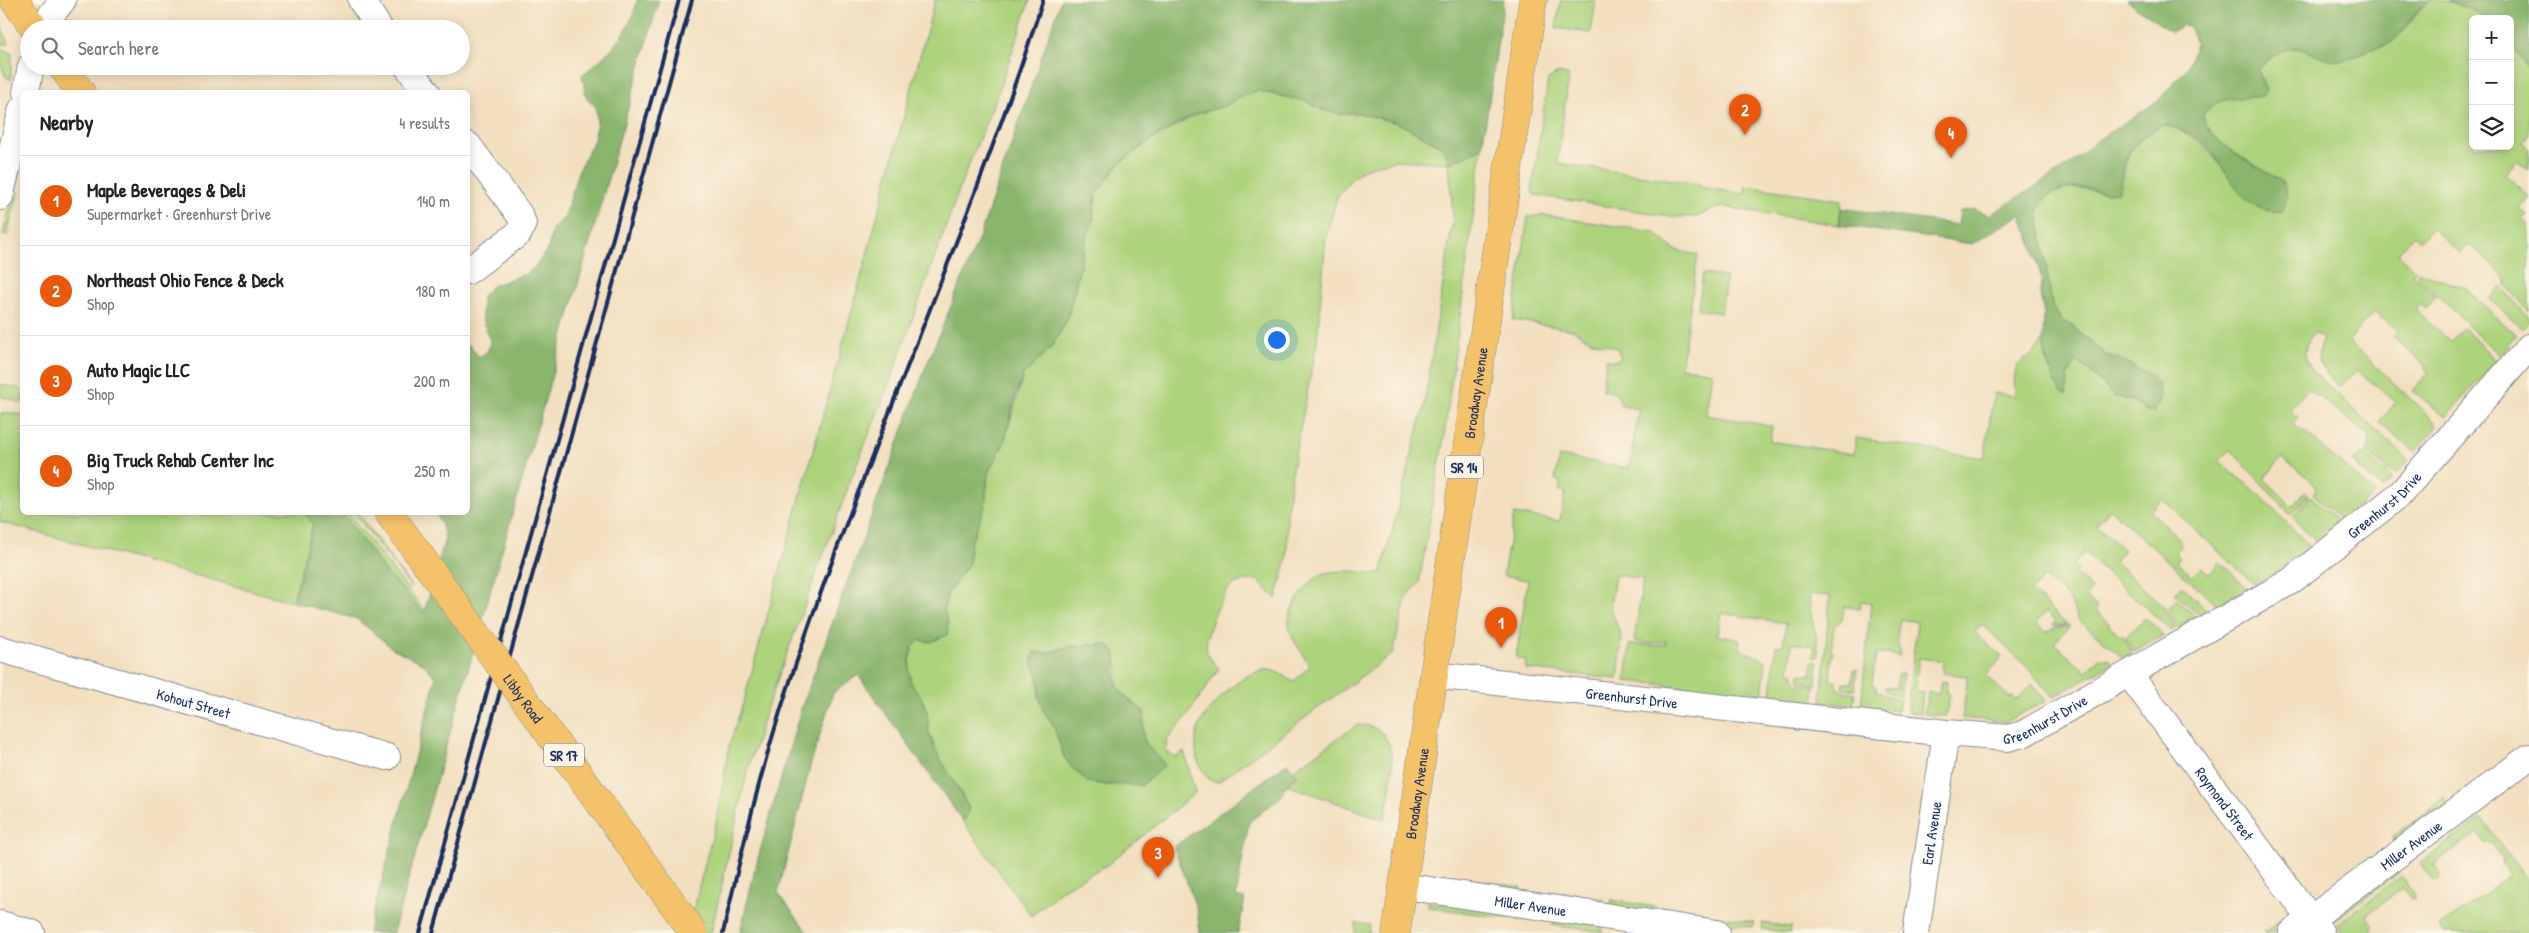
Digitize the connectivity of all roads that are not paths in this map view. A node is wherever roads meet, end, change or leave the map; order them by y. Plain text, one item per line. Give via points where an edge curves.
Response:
1 (14, 0) edge
2 (63, 0) edge
3 (360, 0) edge
4 (1533, 0) edge
5 (28, 20) edge
6 (47, 20) edge
7 (374, 20) edge
8 (29, 75) edge
9 (68, 75) edge
10 (414, 75) edge
11 (26, 90) edge
12 (79, 90) edge
13 (425, 90) edge
14 (20, 117) edge
15 (470, 148) edge
16 (0, 197) edge
17 (470, 270) edge
18 (2529, 347) edge
19 (390, 515) edge
20 (0, 649) edge
21 (2129, 674) junction
22 (1434, 675) junction
23 (1946, 733) junction
24 (388, 757) dead end
25 (2529, 757) edge
26 (1403, 886) junction
27 (0, 924) edge
28 (2308, 928) edge
29 (32, 933) edge
30 (694, 933) edge
31 (1396, 933) edge
32 (1717, 933) edge
33 (1916, 933) edge

1 - 5 main road
2 - 6 street
3 - 7 street
4 - 22 main road, Broadway Avenue / SR 14
8 - 11 street
9 - 12 main road
10 - 13 street
14 - 16 street
15 - 17 street via 519,214 522,224 519,233
18 - 21 street, Greenhurst Drive via 2420,474 2384,508 2291,581
19 - 30 main road, Libby Road / SR 17, bridge
20 - 24 street, Kohout Street
21 - 23 street, Greenhurst Drive via 2023,734 2008,738
21 - 28 street, Raymond Street
22 - 23 street, Greenhurst Drive
22 - 26 main road, Broadway Avenue / SR 14
23 - 33 street, Earl Avenue
25 - 28 street, Miller Avenue
26 - 31 main road, Broadway Avenue / SR 14
26 - 32 street, Miller Avenue
27 - 29 street

